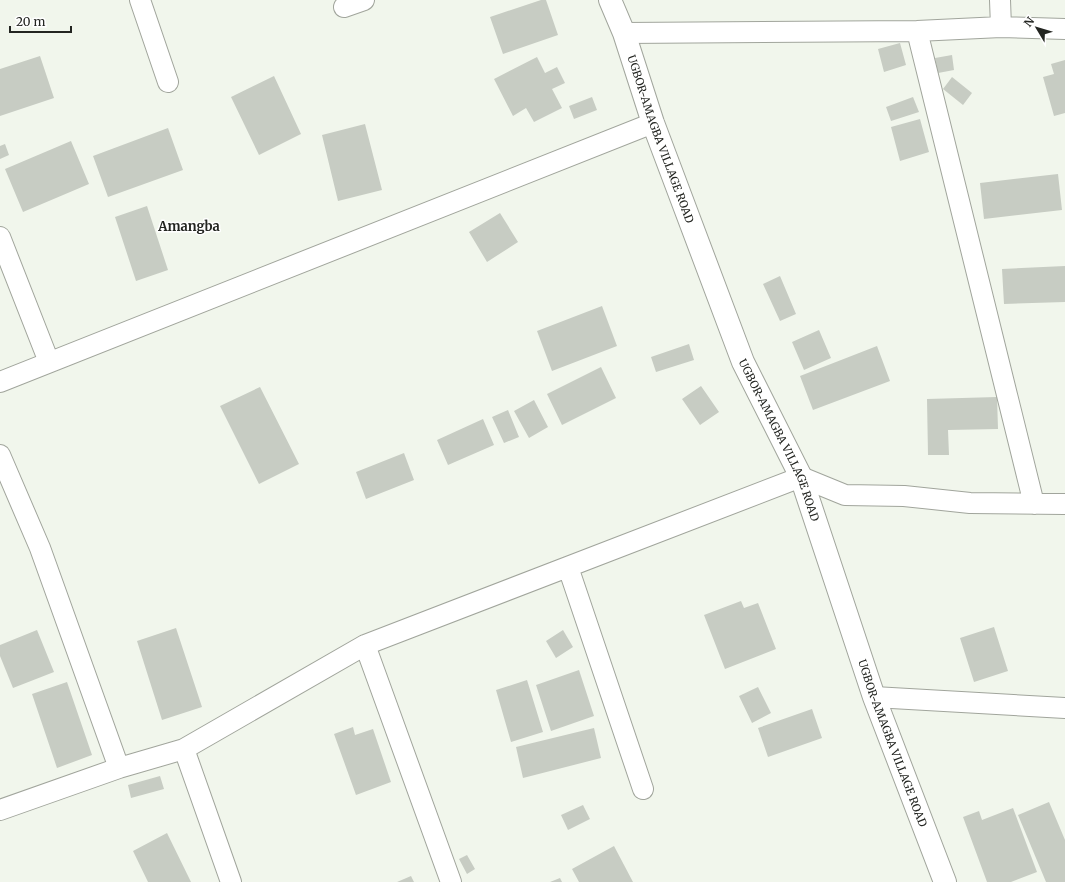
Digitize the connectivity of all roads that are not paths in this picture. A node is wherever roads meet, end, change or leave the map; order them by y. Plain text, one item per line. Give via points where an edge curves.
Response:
1 (140, 0) edge
2 (364, 0) edge
3 (610, 0) edge
4 (1000, 0) edge
5 (344, 7) dead end
6 (1002, 28) junction
7 (1065, 29) edge
8 (917, 31) junction
9 (624, 33) junction
10 (168, 82) dead end
11 (653, 123) junction
12 (0, 237) edge
13 (49, 362) junction
14 (0, 382) edge
15 (0, 454) edge
16 (801, 477) junction
17 (1034, 504) junction
18 (1065, 504) edge
19 (568, 567) junction
20 (365, 645) junction
21 (874, 697) junction
22 (1065, 708) edge
23 (184, 749) junction
24 (119, 768) junction
25 (643, 789) dead end
26 (0, 810) edge
27 (231, 882) edge
28 (452, 882) edge
29 (945, 882) edge

1 - 10 street
2 - 5 street
3 - 9 street, UGBOR-AMAGBA VILLAGE ROAD
4 - 6 street
6 - 7 street
6 - 8 street
8 - 9 street
8 - 17 street
9 - 11 street, UGBOR-AMAGBA VILLAGE ROAD
11 - 13 street
11 - 16 street, UGBOR-AMAGBA VILLAGE ROAD via 743,362
12 - 13 street
13 - 14 street
15 - 24 street via 40,548
16 - 17 street via 845,495 904,496 970,503
16 - 19 street
16 - 21 street, UGBOR-AMAGBA VILLAGE ROAD
17 - 18 street
19 - 20 street
19 - 25 street
20 - 23 street
20 - 28 street
21 - 22 street
21 - 29 street, UGBOR-AMAGBA VILLAGE ROAD
23 - 24 street
23 - 27 street
24 - 26 street

